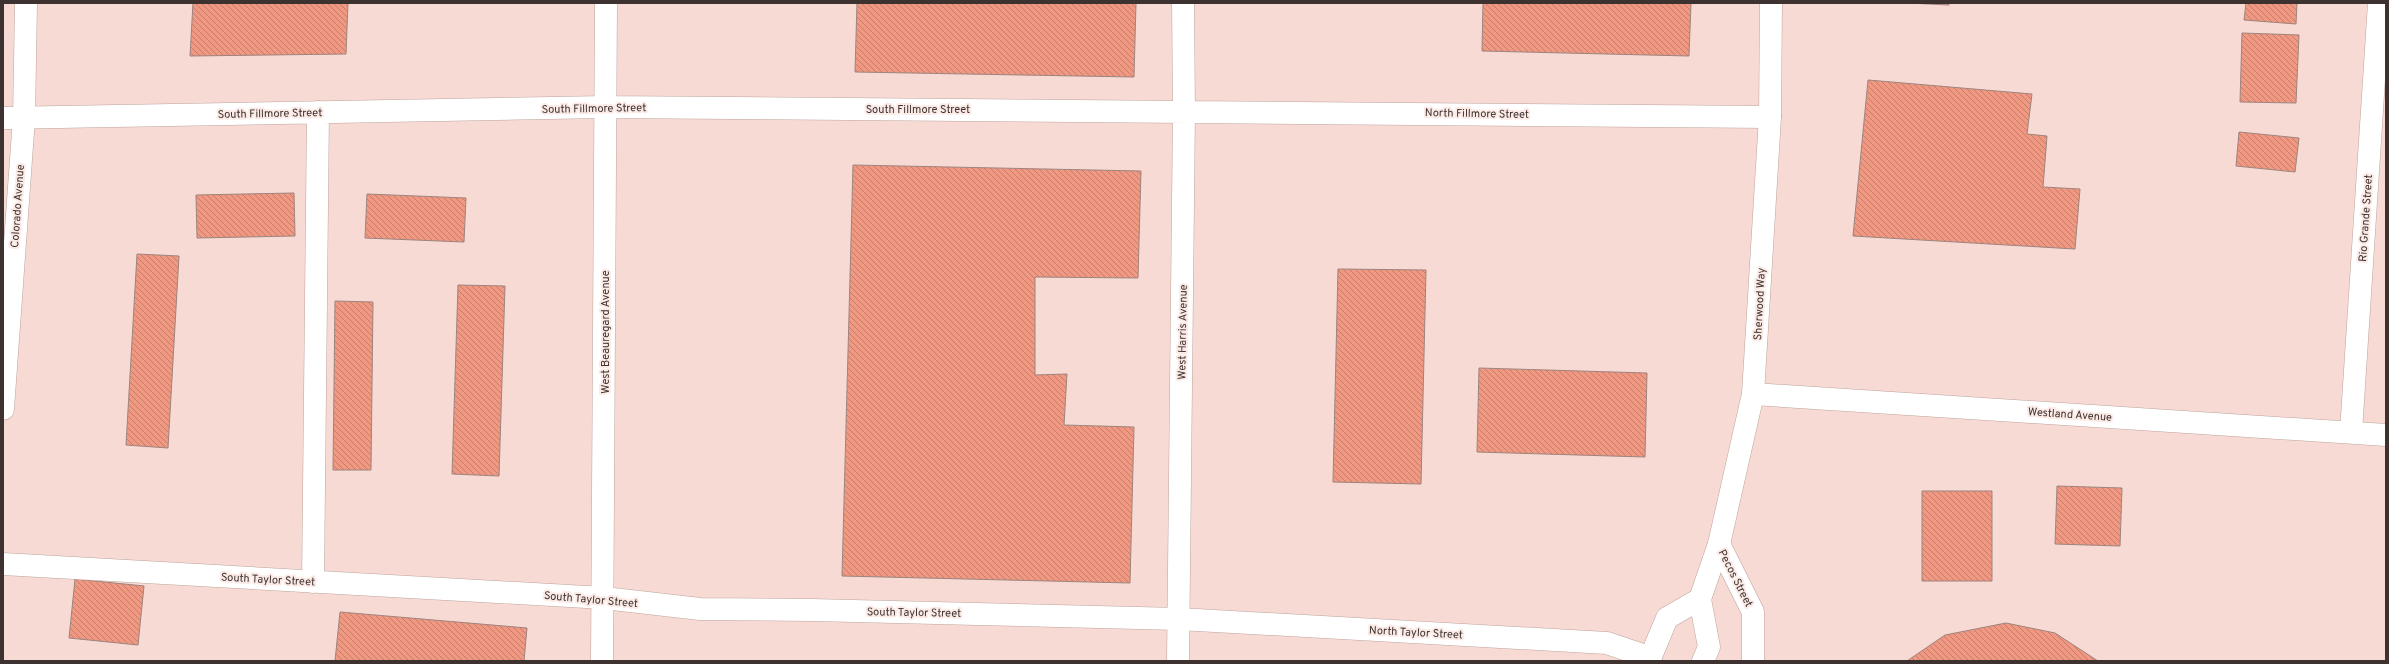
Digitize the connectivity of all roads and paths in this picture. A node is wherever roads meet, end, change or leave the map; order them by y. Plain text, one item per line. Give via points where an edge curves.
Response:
1 (26, 3) edge
2 (606, 3) edge
3 (1183, 3) edge
4 (1771, 3) edge
5 (2379, 3) edge
6 (605, 107) junction
7 (1184, 111) junction
8 (318, 112) junction
9 (1770, 117) junction
10 (13, 118) edge
11 (1753, 394) junction
12 (3, 409) edge
13 (2351, 432) junction
14 (2386, 435) edge
15 (1719, 544) junction
16 (3, 564) edge
17 (313, 582) junction
18 (604, 598) junction
19 (1700, 599) junction
20 (1179, 619) junction
21 (1650, 659) edge
22 (602, 661) edge
23 (1178, 661) edge
24 (1703, 661) edge
25 (1753, 661) edge

1 - 10 street, Colorado Avenue
2 - 6 street, West Beauregard Avenue
3 - 7 street, West Harris Avenue
4 - 9 street, Sherwood Way
5 - 13 street, Rio Grande Street
6 - 7 street, South Fillmore Street
6 - 8 street, South Fillmore Street
6 - 18 street, West Beauregard Avenue
7 - 9 street, North Fillmore Street
7 - 20 street, West Harris Avenue
8 - 10 street, South Fillmore Street
8 - 17 street
9 - 11 street, Sherwood Way
10 - 12 street, Colorado Avenue
11 - 13 street, Westland Avenue
11 - 15 street, Sherwood Way
13 - 14 street, Westland Avenue
15 - 19 street, Sherwood Way
15 - 25 street, Pecos Street via 1753,612
16 - 17 street, South Taylor Street
17 - 18 street, South Taylor Street
18 - 20 street, South Taylor Street via 700,609
18 - 22 street, West Beauregard Avenue
19 - 21 street via 1667,618
19 - 24 street, Sherwood Way via 1709,647
20 - 21 street, North Taylor Street via 1607,643
20 - 23 street, West Harris Avenue

